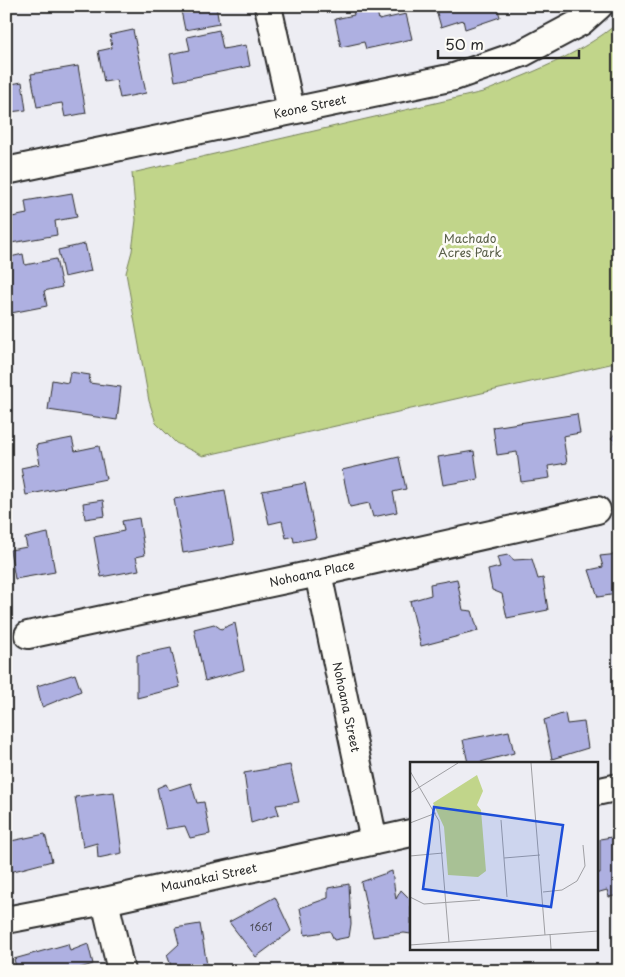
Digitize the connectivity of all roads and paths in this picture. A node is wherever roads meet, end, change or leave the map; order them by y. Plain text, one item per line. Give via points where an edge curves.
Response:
1 (268, 6) edge
2 (583, 12) edge
3 (291, 110) junction
4 (6, 171) edge
5 (597, 510) dead end
6 (318, 573) junction
7 (28, 635) dead end
8 (619, 787) edge
9 (598, 792) edge
10 (410, 833) edge
11 (374, 841) junction
12 (105, 901) junction
13 (6, 920) edge
14 (120, 971) edge

1 - 3 street
2 - 3 street, Keone Street via 523,53 454,77
3 - 4 street, Keone Street
5 - 6 street, Nohoana Place
6 - 7 street, Nohoana Place
6 - 11 street, Nohoana Street
8 - 9 street
10 - 11 street, Maunakai Street
11 - 12 street, Maunakai Street
12 - 13 street, Maunakai Street
12 - 14 street

